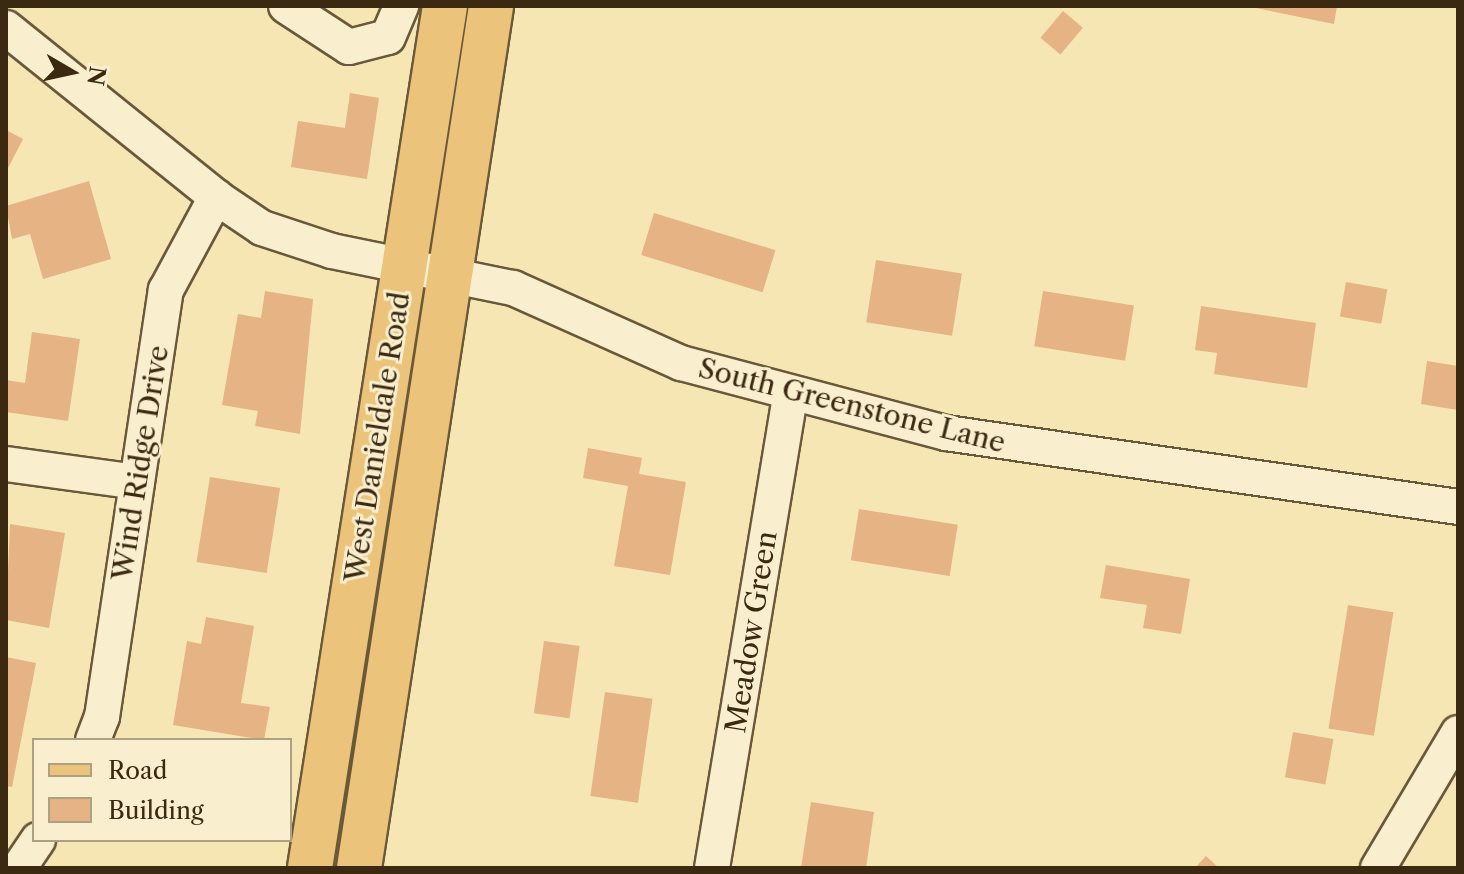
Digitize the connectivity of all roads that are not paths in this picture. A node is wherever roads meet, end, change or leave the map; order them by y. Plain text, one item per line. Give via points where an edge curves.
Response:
1 (286, 6) edge
2 (401, 6) edge
3 (445, 6) edge
4 (491, 6) edge
5 (6, 28) edge
6 (216, 197) junction
7 (404, 269) junction
8 (452, 275) junction
9 (790, 396) junction
10 (6, 464) edge
11 (137, 482) junction
12 (1458, 507) edge
13 (1458, 733) edge
14 (93, 738) edge
15 (37, 842) edge
16 (19, 868) edge
17 (310, 868) edge
18 (359, 868) edge
19 (712, 868) edge
20 (1378, 868) edge

1 - 2 street via 349,47 388,37
3 - 7 main road, West Danieldale Road
4 - 8 main road, West Danieldale Road
5 - 6 street
6 - 7 street, South Greenstone Lane via 262,228
6 - 11 street, Wind Ridge Drive via 166,290
7 - 8 street, South Greenstone Lane
7 - 17 main road, West Danieldale Road
8 - 9 street, South Greenstone Lane via 513,288 681,363
8 - 18 main road, West Danieldale Road
9 - 12 street, South Greenstone Lane via 946,433
9 - 19 street, Meadow Green
10 - 11 street
11 - 14 street, Wind Ridge Drive
13 - 20 street
15 - 16 street

